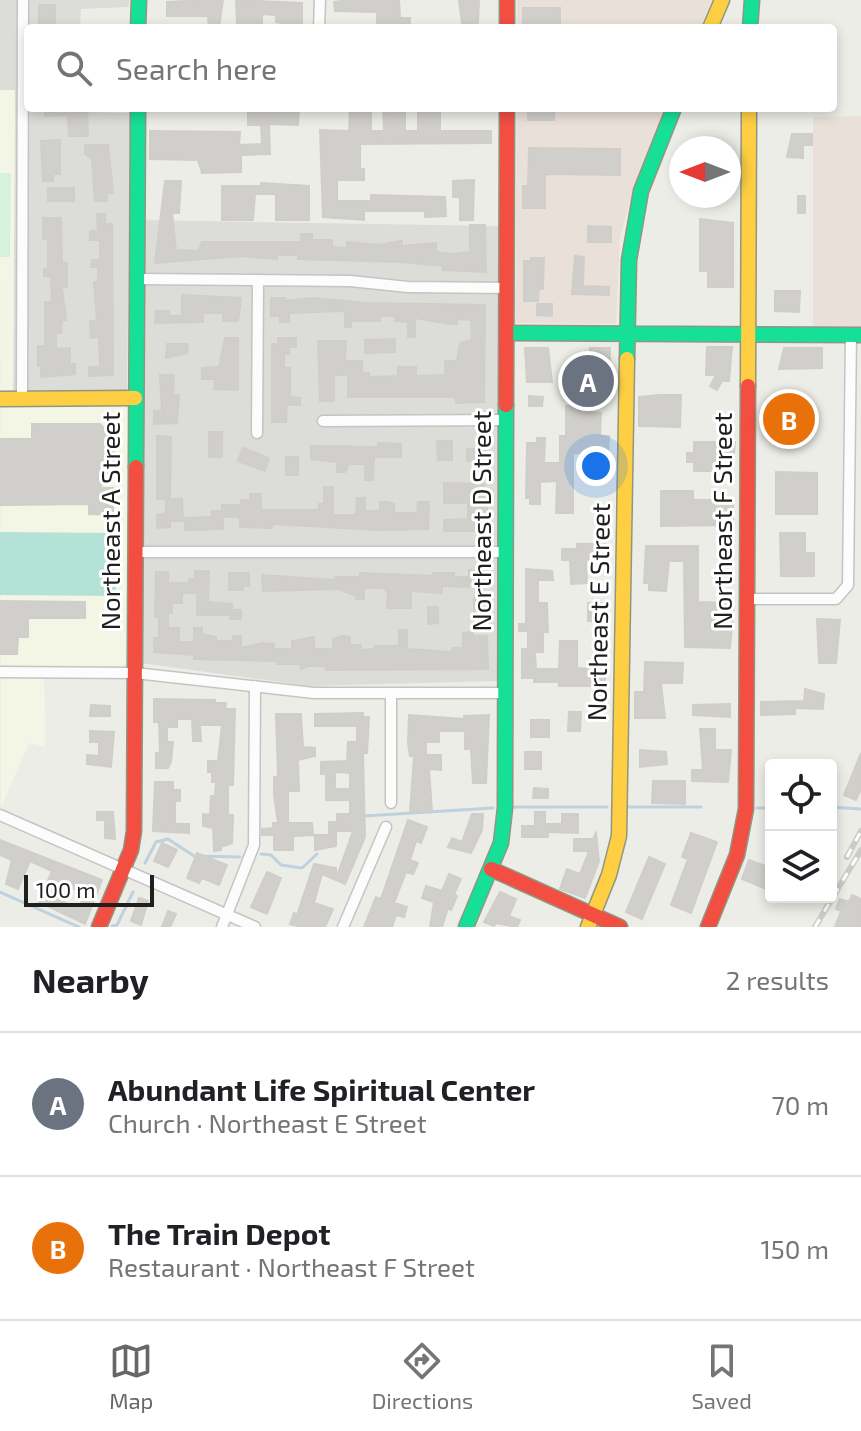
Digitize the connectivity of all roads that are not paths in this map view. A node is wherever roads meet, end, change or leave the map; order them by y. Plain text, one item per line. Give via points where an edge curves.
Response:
1 (23, 0) edge
2 (139, 0) edge
3 (320, 0) edge
4 (507, 0) edge
5 (722, 0) edge
6 (752, 0) edge
7 (138, 24) edge
8 (319, 24) edge
9 (507, 24) edge
10 (712, 24) edge
11 (750, 24) edge
12 (138, 112) edge
13 (507, 112) edge
14 (672, 112) edge
15 (749, 112) edge
16 (137, 279) junction
17 (258, 280) junction
18 (507, 288) junction
19 (507, 333) junction
20 (627, 333) junction
21 (748, 335) junction
22 (856, 335) edge
23 (135, 398) junction
24 (0, 399) edge
25 (22, 399) junction
26 (506, 420) junction
27 (323, 421) dead end
28 (257, 433) dead end
29 (134, 552) junction
30 (506, 552) junction
31 (747, 599) junction
32 (0, 672) edge
33 (135, 673) junction
34 (255, 686) junction
35 (391, 693) junction
36 (506, 693) junction
37 (391, 803) dead end
38 (0, 815) edge
39 (386, 827) dead end
40 (124, 869) junction
41 (491, 869) junction
42 (227, 915) junction
43 (590, 921) edge
44 (99, 927) edge
45 (222, 927) edge
46 (255, 927) edge
47 (343, 927) edge
48 (466, 927) edge
49 (620, 927) edge
50 (708, 927) edge

1 - 25 street
2 - 7 street
3 - 8 street
4 - 9 street
5 - 10 street
6 - 11 street
12 - 16 street, Northeast A Street
13 - 18 street, Northeast D Street
14 - 20 street, Northeast E Street via 648,165 636,211
15 - 21 street, Northeast F Street
16 - 17 street
16 - 23 street, Northeast A Street
17 - 18 street
17 - 28 street
18 - 19 street, Northeast D Street
19 - 20 street
19 - 26 street, Northeast D Street
20 - 21 street
20 - 43 street, Northeast E Street via 619,836
21 - 22 street
21 - 31 street, Northeast F Street
22 - 31 street via 848,585 836,599
23 - 25 street
23 - 29 street, Northeast A Street
24 - 25 street
26 - 27 street
26 - 30 street, Northeast D Street
29 - 30 street
29 - 33 street, Northeast A Street
30 - 36 street, Northeast D Street
31 - 50 street, Northeast F Street via 744,833
32 - 33 street
33 - 34 street
33 - 40 street, Northeast A Street via 134,831
34 - 35 street
34 - 42 street via 254,845
35 - 36 street
35 - 37 street
36 - 41 street, Northeast D Street via 505,808
38 - 40 street
39 - 47 street
40 - 42 street
40 - 44 street, Northeast A Street
41 - 43 street
41 - 48 street, Northeast D Street
42 - 45 street
42 - 46 street
43 - 49 street

